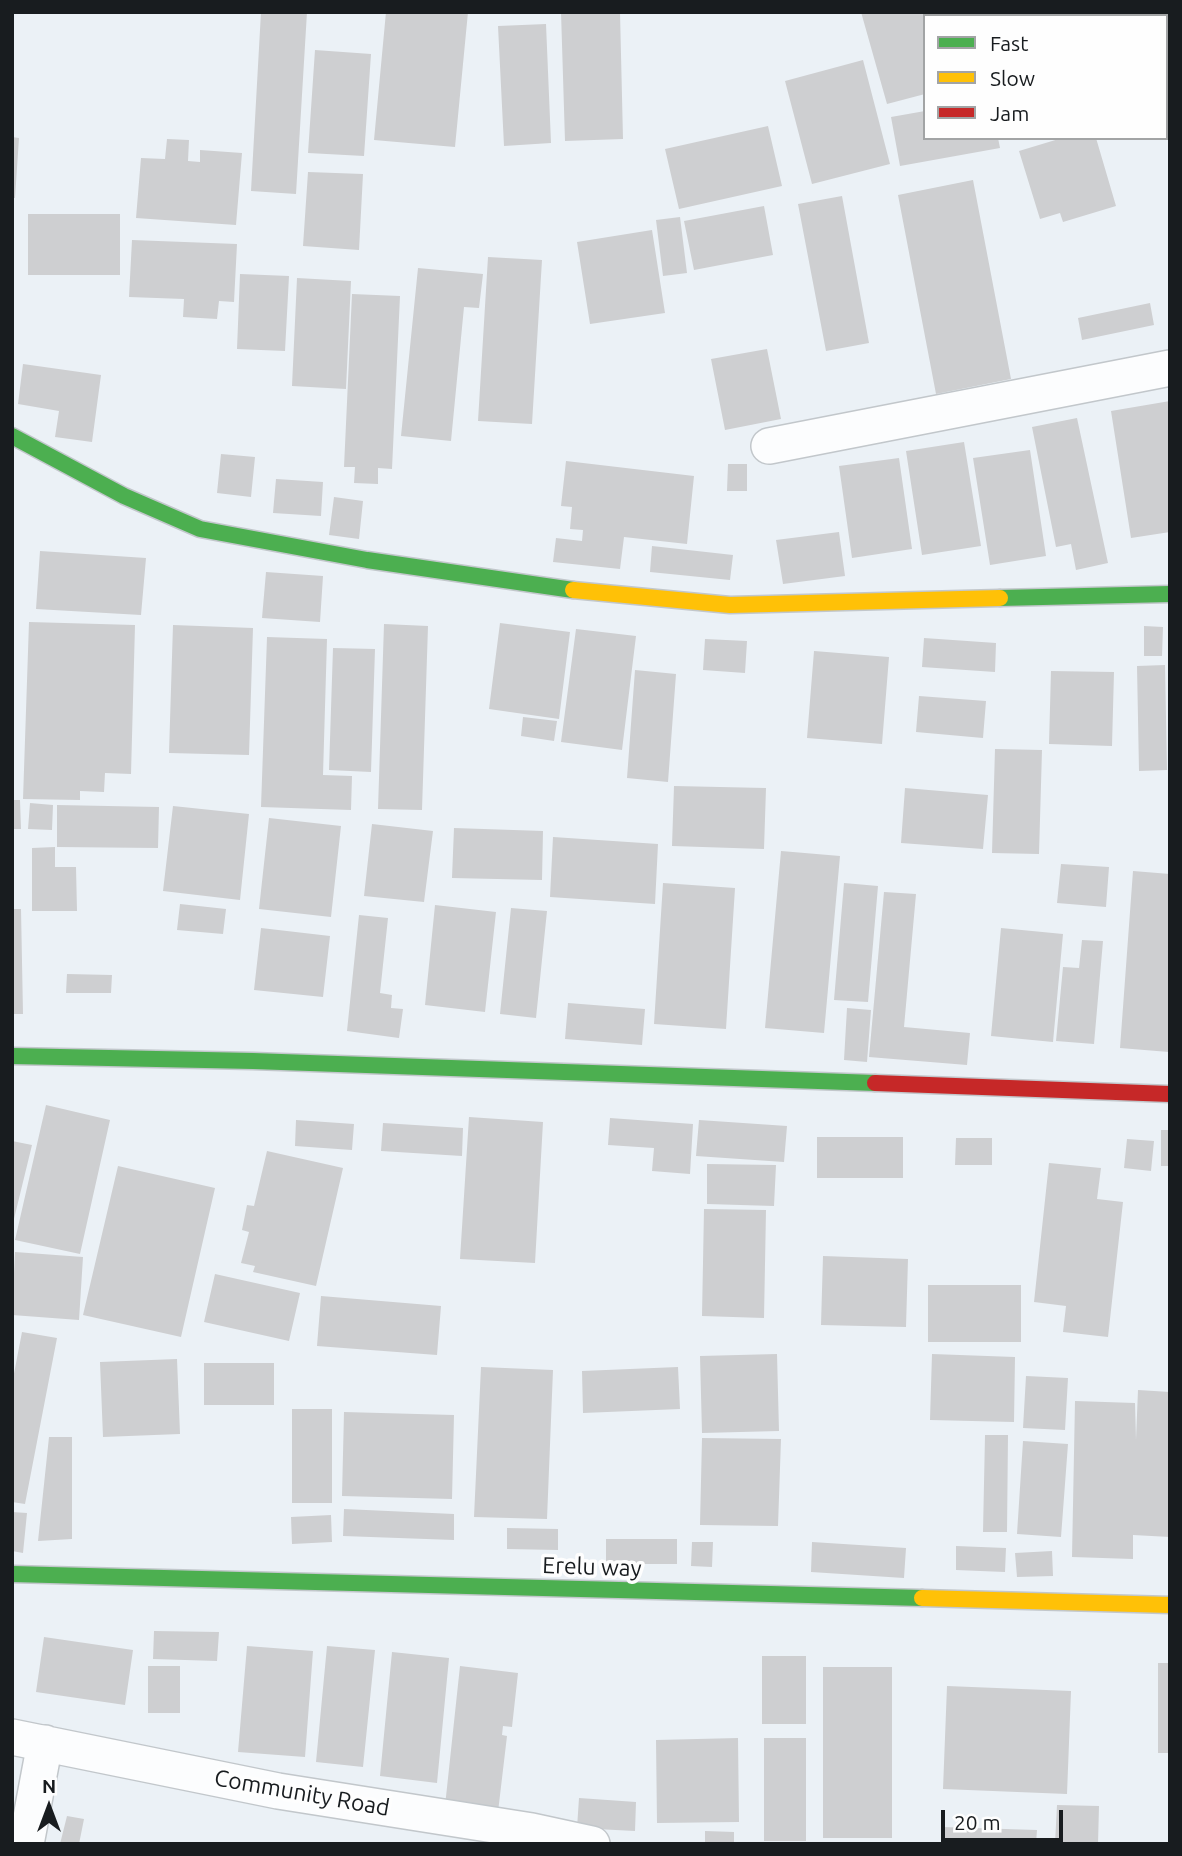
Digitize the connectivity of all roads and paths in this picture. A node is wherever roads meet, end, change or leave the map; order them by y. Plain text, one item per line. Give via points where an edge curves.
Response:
1 (1170, 368) edge
2 (12, 436) edge
3 (769, 446) dead end
4 (1170, 594) edge
5 (12, 1056) edge
6 (1170, 1094) edge
7 (12, 1574) edge
8 (1170, 1605) edge
9 (29, 1740) edge
10 (530, 1838) edge
11 (26, 1844) edge
12 (592, 1844) edge

1 - 3 street
2 - 4 street via 124,496 201,529 367,561 536,586 730,605
5 - 6 street
7 - 8 street, Erelu way
9 - 10 street, Community Road
9 - 11 street
10 - 12 street, Community Road

